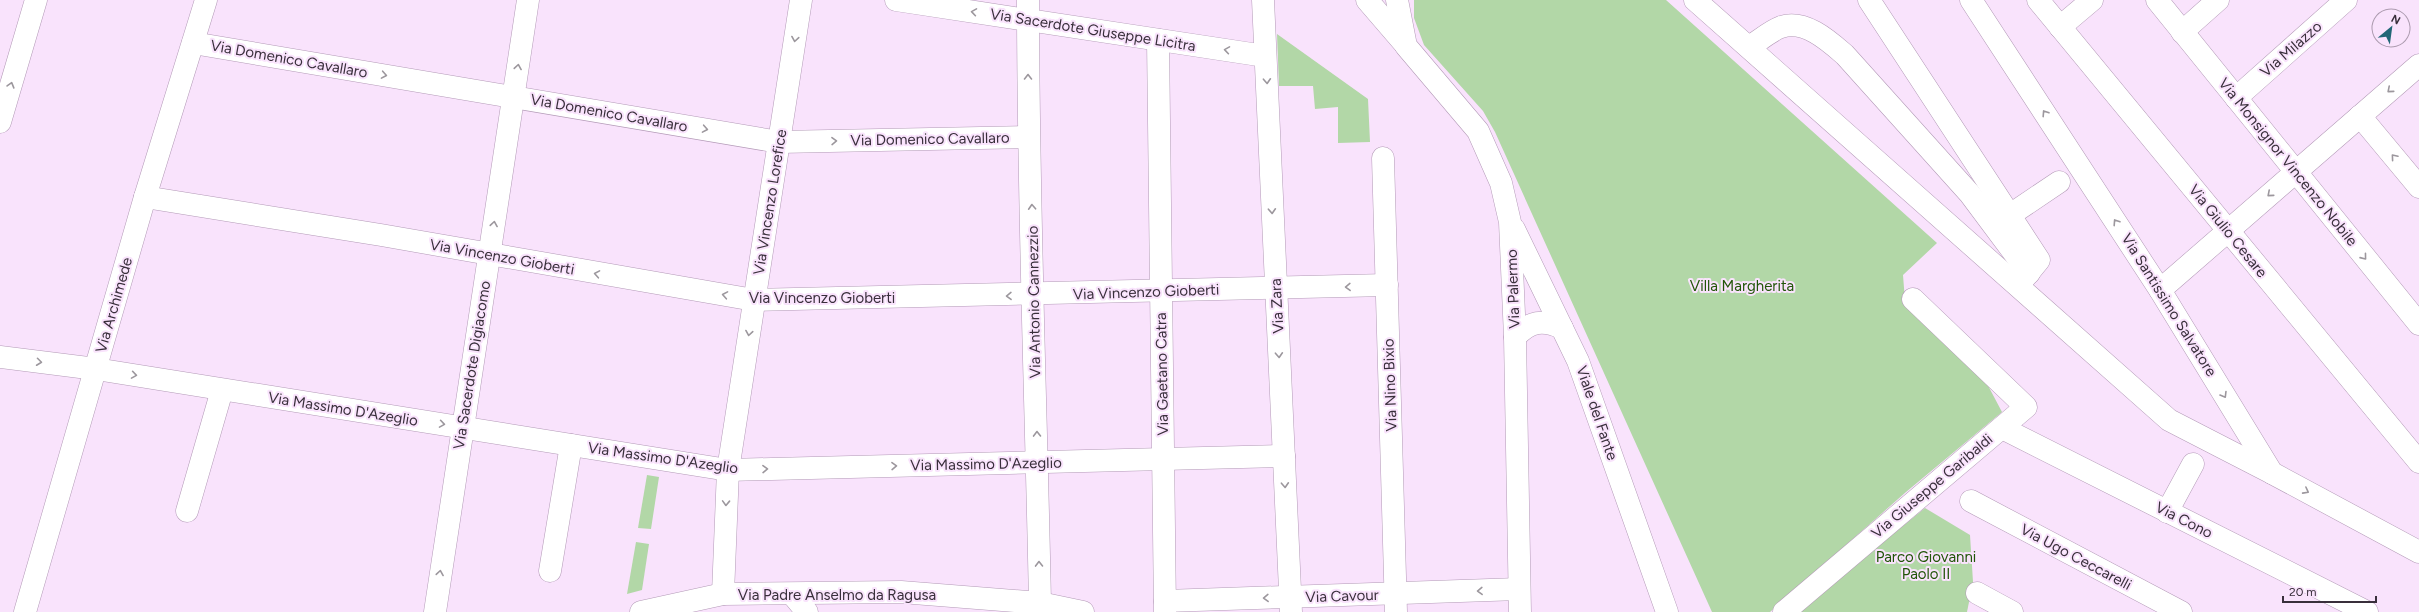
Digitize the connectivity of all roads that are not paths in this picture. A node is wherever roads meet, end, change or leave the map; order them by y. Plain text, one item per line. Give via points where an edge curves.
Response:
1 (36, 0) edge
2 (206, 0) edge
3 (528, 0) edge
4 (801, 0) edge
5 (896, 0) edge
6 (1263, 0) edge
7 (1367, 0) edge
8 (1397, 0) edge
9 (1695, 0) edge
10 (1869, 0) edge
11 (1971, 0) edge
12 (2038, 0) edge
13 (2092, 0) edge
14 (2157, 0) edge
15 (2218, 0) edge
16 (2346, 0) edge
17 (1028, 10) edge
18 (2060, 27) junction
19 (2182, 32) junction
20 (1158, 40) junction
21 (193, 43) junction
22 (1744, 43) junction
23 (1406, 46) junction
24 (1265, 56) junction
25 (2419, 65) edge
26 (514, 97) junction
27 (2236, 98) junction
28 (2360, 116) junction
29 (0, 122) edge
30 (1028, 137) junction
31 (779, 142) junction
32 (1383, 158) dead end
33 (2296, 172) junction
34 (2417, 180) edge
35 (2059, 182) dead end
36 (145, 197) junction
37 (2010, 215) junction
38 (1510, 222) junction
39 (2228, 231) junction
40 (489, 256) junction
41 (2024, 279) junction
42 (1388, 286) junction
43 (1276, 288) junction
44 (2160, 290) junction
45 (1161, 292) junction
46 (1033, 295) junction
47 (1913, 299) dead end
48 (754, 300) junction
49 (2419, 324) edge
50 (1562, 328) junction
51 (1515, 337) junction
52 (0, 357) edge
53 (96, 369) junction
54 (222, 390) junction
55 (2243, 425) junction
56 (463, 428) junction
57 (2002, 428) junction
58 (2215, 444) junction
59 (571, 445) junction
60 (1284, 456) junction
61 (1163, 459) junction
62 (2419, 462) edge
63 (1037, 463) junction
64 (2193, 464) dead end
65 (728, 470) junction
66 (2272, 473) junction
67 (1971, 502) dead end
68 (187, 511) dead end
69 (2167, 512) junction
70 (2419, 552) edge
71 (550, 571) dead end
72 (1519, 589) junction
73 (1977, 593) dead end
74 (723, 594) junction
75 (792, 594) junction
76 (1040, 603) junction
77 (1396, 603) edge
78 (1290, 605) edge
79 (1165, 607) edge
80 (25, 612) edge
81 (434, 612) edge
82 (641, 612) edge
83 (807, 612) edge
84 (1083, 612) edge
85 (1520, 612) edge
86 (1667, 612) edge
87 (1784, 612) edge
88 (2012, 612) edge
89 (2181, 612) edge
90 (2367, 612) edge

29 -> 1 street
2 - 21 street, Via Archimede
26 -> 3 street, Via Sacerdote Digiacomo
4 -> 31 street, Via Vincenzo Lorefice
17 -> 5 street, Via Sacerdote Giuseppe Licitra
6 - 24 street, Via Zara
7 - 23 street
8 - 23 street, Via Palermo
9 - 22 street
10 - 37 street
44 -> 11 street, Via Santissimo Salvatore
12 - 18 street, Via Giulio Cesare
13 - 18 street
14 - 19 street, Via Monsignor Vincenzo Nobile
15 - 19 street
16 - 27 street, Via Milazzo
17 - 20 street, Via Sacerdote Giuseppe Licitra
30 -> 17 street, Via Antonio Cannezzio
18 - 39 street, Via Giulio Cesare
19 - 27 street, Via Monsignor Vincenzo Nobile
24 -> 20 street, Via Sacerdote Giuseppe Licitra
20 - 45 street, Via Gaetano Catra
21 -> 26 street, Via Domenico Cavallaro
21 - 36 street, Via Archimede
22 - 41 street
22 - 41 street via 1781,27 1799,27 1822,36 1845,55 1970,194
23 - 38 street, Via Palermo via 1478,131 1501,183
24 -> 43 street, Via Zara
25 -> 28 street
26 -> 31 street, Via Domenico Cavallaro
40 -> 26 street, Via Sacerdote Digiacomo
27 - 33 street, Via Monsignor Vincenzo Nobile
28 - 33 street
34 -> 28 street
31 -> 30 street, Via Domenico Cavallaro
46 -> 30 street, Via Antonio Cannezzio
31 - 48 street, Via Vincenzo Lorefice
32 - 42 street, Via Nino Bixio
33 -> 39 street
33 -> 49 street, Via Monsignor Vincenzo Nobile
35 - 37 street
36 - 40 street, Via Vincenzo Gioberti via 381,235
36 - 53 street, Via Archimede
37 - 41 street via 2039,260
38 - 50 street, Viale del Fante
38 - 51 street, Via Palermo
39 - 44 street
39 - 62 street, Via Giulio Cesare
48 -> 40 street, Via Vincenzo Gioberti
40 - 56 street, Via Sacerdote Digiacomo
41 - 58 street via 2169,420
42 -> 43 street, Via Vincenzo Gioberti
42 - 77 street, Via Nino Bixio
43 - 45 street, Via Vincenzo Gioberti
43 -> 60 street, Via Zara
44 -> 55 street, Via Santissimo Salvatore
45 - 46 street, Via Vincenzo Gioberti
45 - 61 street, Via Gaetano Catra
46 -> 48 street, Via Vincenzo Gioberti
63 -> 46 street, Via Antonio Cannezzio
47 - 57 street, Via Giuseppe Garibaldi via 2026,407
48 -> 65 street, Via Vincenzo Lorefice
50 - 51 street via 1550,322 1536,322 1524,328
50 - 86 street, Viale del Fante via 1578,361
51 - 72 street, Via Palermo
52 -> 53 street, Via Massimo D'Azeglio
53 -> 54 street, Via Massimo D'Azeglio
53 - 80 street, Via Archimede
54 -> 56 street, Via Massimo D'Azeglio
54 - 68 street
55 - 58 street
55 - 66 street, Via Santissimo Salvatore
56 - 59 street, Via Massimo D'Azeglio
81 -> 56 street, Via Sacerdote Digiacomo
57 - 69 street, Via Cono
57 - 87 street, Via Giuseppe Garibaldi
58 - 66 street
59 - 65 street, Via Massimo D'Azeglio
59 - 71 street
60 - 61 street, Via Massimo D'Azeglio
60 -> 78 street, Via Zara
61 - 63 street, Via Massimo D'Azeglio
61 - 79 street, Via Gaetano Catra
65 -> 63 street, Via Massimo D'Azeglio
76 -> 63 street, Via Antonio Cannezzio
64 - 69 street
65 -> 74 street, Via Vincenzo Lorefice
66 -> 70 street
67 - 89 street, Via Ugo Ceccarelli
69 - 90 street, Via Cono
72 -> 77 street, Via Cavour
72 - 85 street, Via Palermo
73 - 88 street
74 - 75 street, Via Padre Anselmo da Ragusa
74 - 82 street, Via Padre Anselmo da Ragusa
75 - 76 street, Via Padre Anselmo da Ragusa via 901,592
75 - 83 street
76 - 84 street, Via Padre Anselmo da Ragusa
77 - 78 street, Via Cavour
78 -> 79 street, Via Cavour

